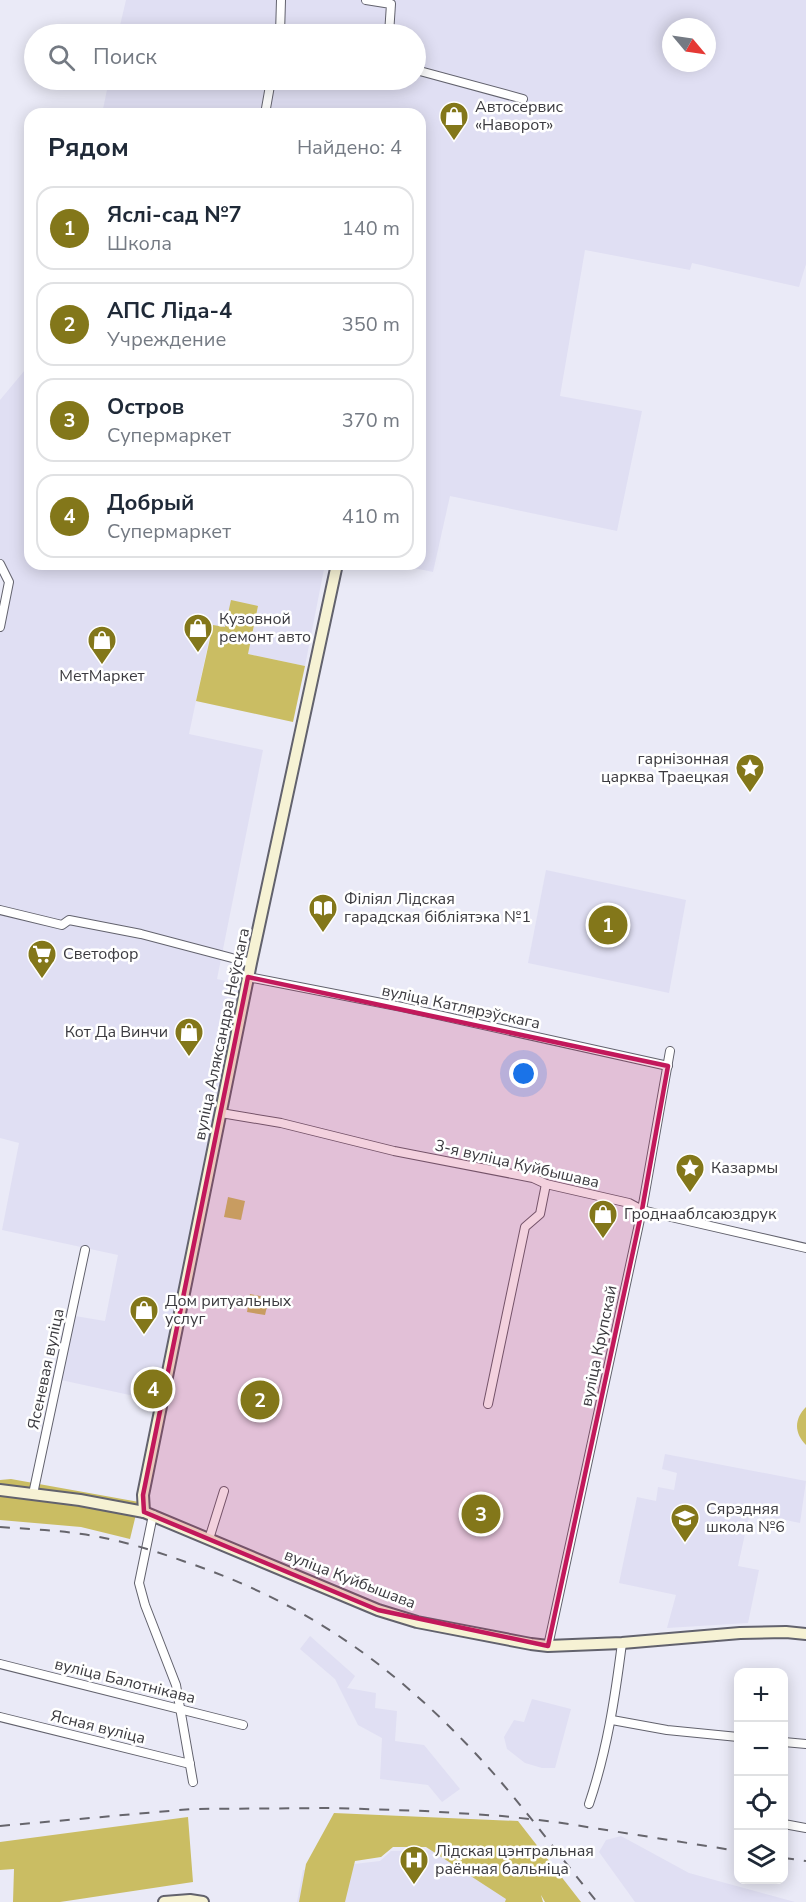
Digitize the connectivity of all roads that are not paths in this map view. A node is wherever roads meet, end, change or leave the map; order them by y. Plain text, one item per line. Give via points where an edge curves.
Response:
1 (281, 0) edge
2 (366, 0) edge
3 (280, 24) edge
4 (390, 24) edge
5 (426, 73) edge
6 (270, 90) edge
7 (523, 99) dead end
8 (266, 108) edge
9 (0, 564) edge
10 (336, 570) edge
11 (0, 627) edge
12 (0, 910) edge
13 (251, 963) junction
14 (248, 977) junction
15 (670, 1051) dead end
16 (668, 1066) junction
17 (221, 1113) junction
18 (546, 1184) junction
19 (642, 1210) junction
20 (806, 1248) edge
21 (85, 1250) dead end
22 (488, 1404) dead end
23 (0, 1490) edge
24 (224, 1491) dead end
25 (33, 1494) junction
26 (149, 1514) junction
27 (209, 1539) junction
28 (806, 1634) edge
29 (622, 1643) junction
30 (548, 1646) junction
31 (0, 1664) edge
32 (180, 1709) junction
33 (0, 1717) edge
34 (612, 1720) junction
35 (243, 1725) dead end
36 (734, 1737) edge
37 (788, 1742) edge
38 (806, 1744) edge
39 (190, 1764) junction
40 (193, 1782) dead end
41 (589, 1804) dead end
42 (788, 1825) edge
43 (806, 1828) edge
44 (164, 1902) edge
45 (203, 1902) edge

1 - 3 street
2 - 4 street via 391,4
5 - 7 street
6 - 8 street
9 - 11 street via 9,582
10 - 13 street, вуліца Аляксандра Неўскага
12 - 13 street via 62,926 69,920 141,934
13 - 14 street, вуліца Аляксандра Неўскага
14 - 16 street, вуліца Катлярэўскага
14 - 17 street, вуліца Аляксандра Неўскага
15 - 16 street, вуліца Крупскай
16 - 19 street, вуліца Крупскай
17 - 18 street, 3-я вуліца Куйбышава via 533,1178
17 - 26 street, вуліца Аляксандра Неўскага via 143,1495
18 - 19 street, 3-я вуліца Куйбышава via 628,1203
18 - 22 street via 540,1214 525,1227
19 - 20 street, 3-я вуліца Куйбышава
19 - 30 street, вуліца Крупскай
21 - 25 street, Ясеневая вуліца
23 - 25 street, вуліца Куйбышава
24 - 27 street
25 - 26 street, вуліца Куйбышава
26 - 27 street, вуліца Куйбышава
26 - 32 street, вуліца Аляксандра Неўскага via 139,1583 176,1685
27 - 30 street, вуліца Куйбышава via 378,1610 417,1622
28 - 29 street, вуліца Куйбышава via 740,1634
29 - 30 street, вуліца Куйбышава
29 - 34 street
31 - 32 street, вуліца Балотнікава
32 - 35 street, вуліца Балотнікава
32 - 39 street, вуліца Аляксандра Неўскага
33 - 39 street, Ясная вуліца
34 - 36 street
34 - 41 street
37 - 38 street
39 - 40 street, вуліца Аляксандра Неўскага
42 - 43 street
44 - 45 street

